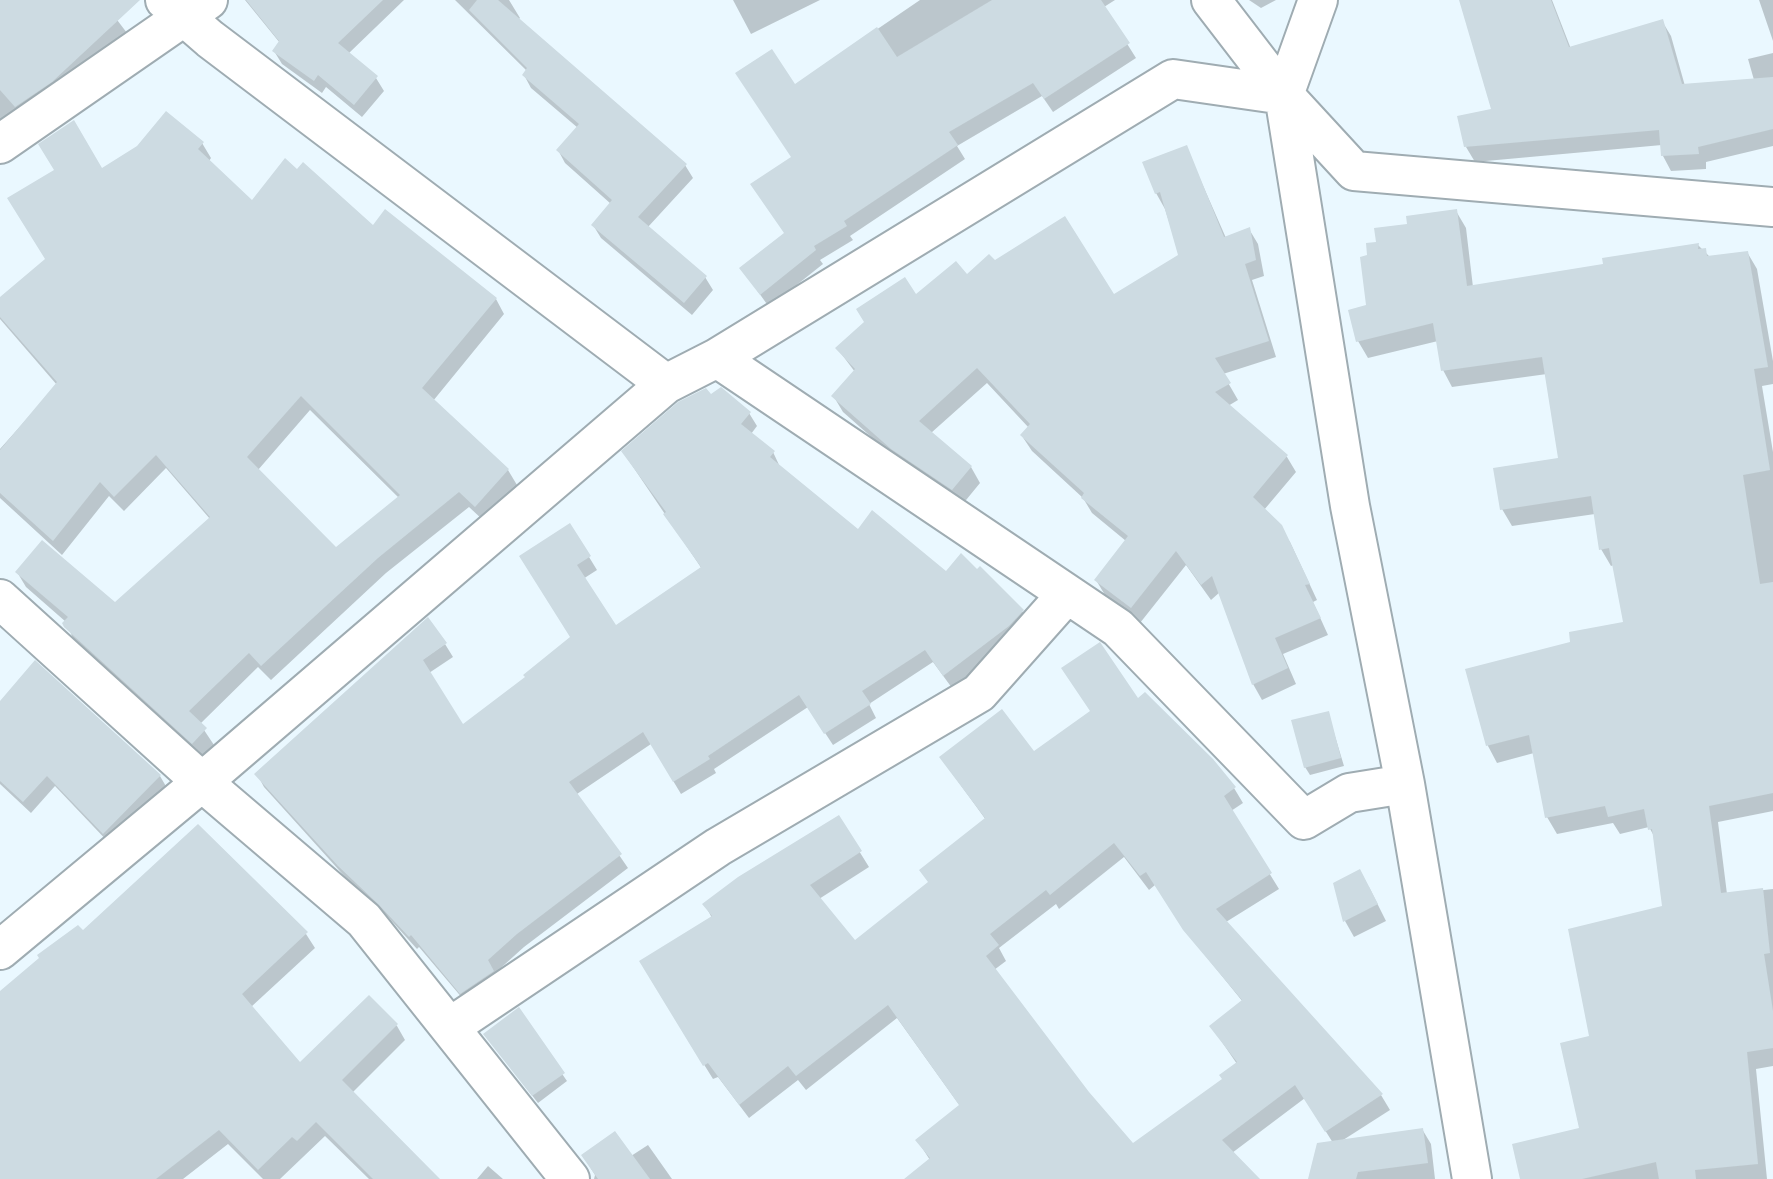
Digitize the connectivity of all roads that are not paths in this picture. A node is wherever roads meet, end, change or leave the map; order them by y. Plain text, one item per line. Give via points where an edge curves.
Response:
1 (1211, 0) edge
2 (1318, 0) edge
3 (186, 6) edge
4 (1284, 95) junction
5 (0, 144) edge
6 (1773, 207) edge
7 (717, 358) junction
8 (666, 384) junction
9 (1068, 594) junction
10 (0, 599) edge
11 (202, 782) junction
12 (1405, 784) junction
13 (0, 950) edge
14 (450, 1027) junction
15 (570, 1179) edge
16 (1472, 1179) edge

1 - 4 street
2 - 4 street
3 - 5 street
3 - 8 street
4 - 6 street via 1354,171
4 - 7 street via 1173,79
4 - 12 street via 1350,506
7 - 8 street
7 - 9 street
8 - 11 street
9 - 12 street via 1118,628 1304,820 1349,793
9 - 14 street via 979,693 718,847
10 - 11 street
11 - 13 street
11 - 14 street via 364,920
12 - 16 street
14 - 15 street

